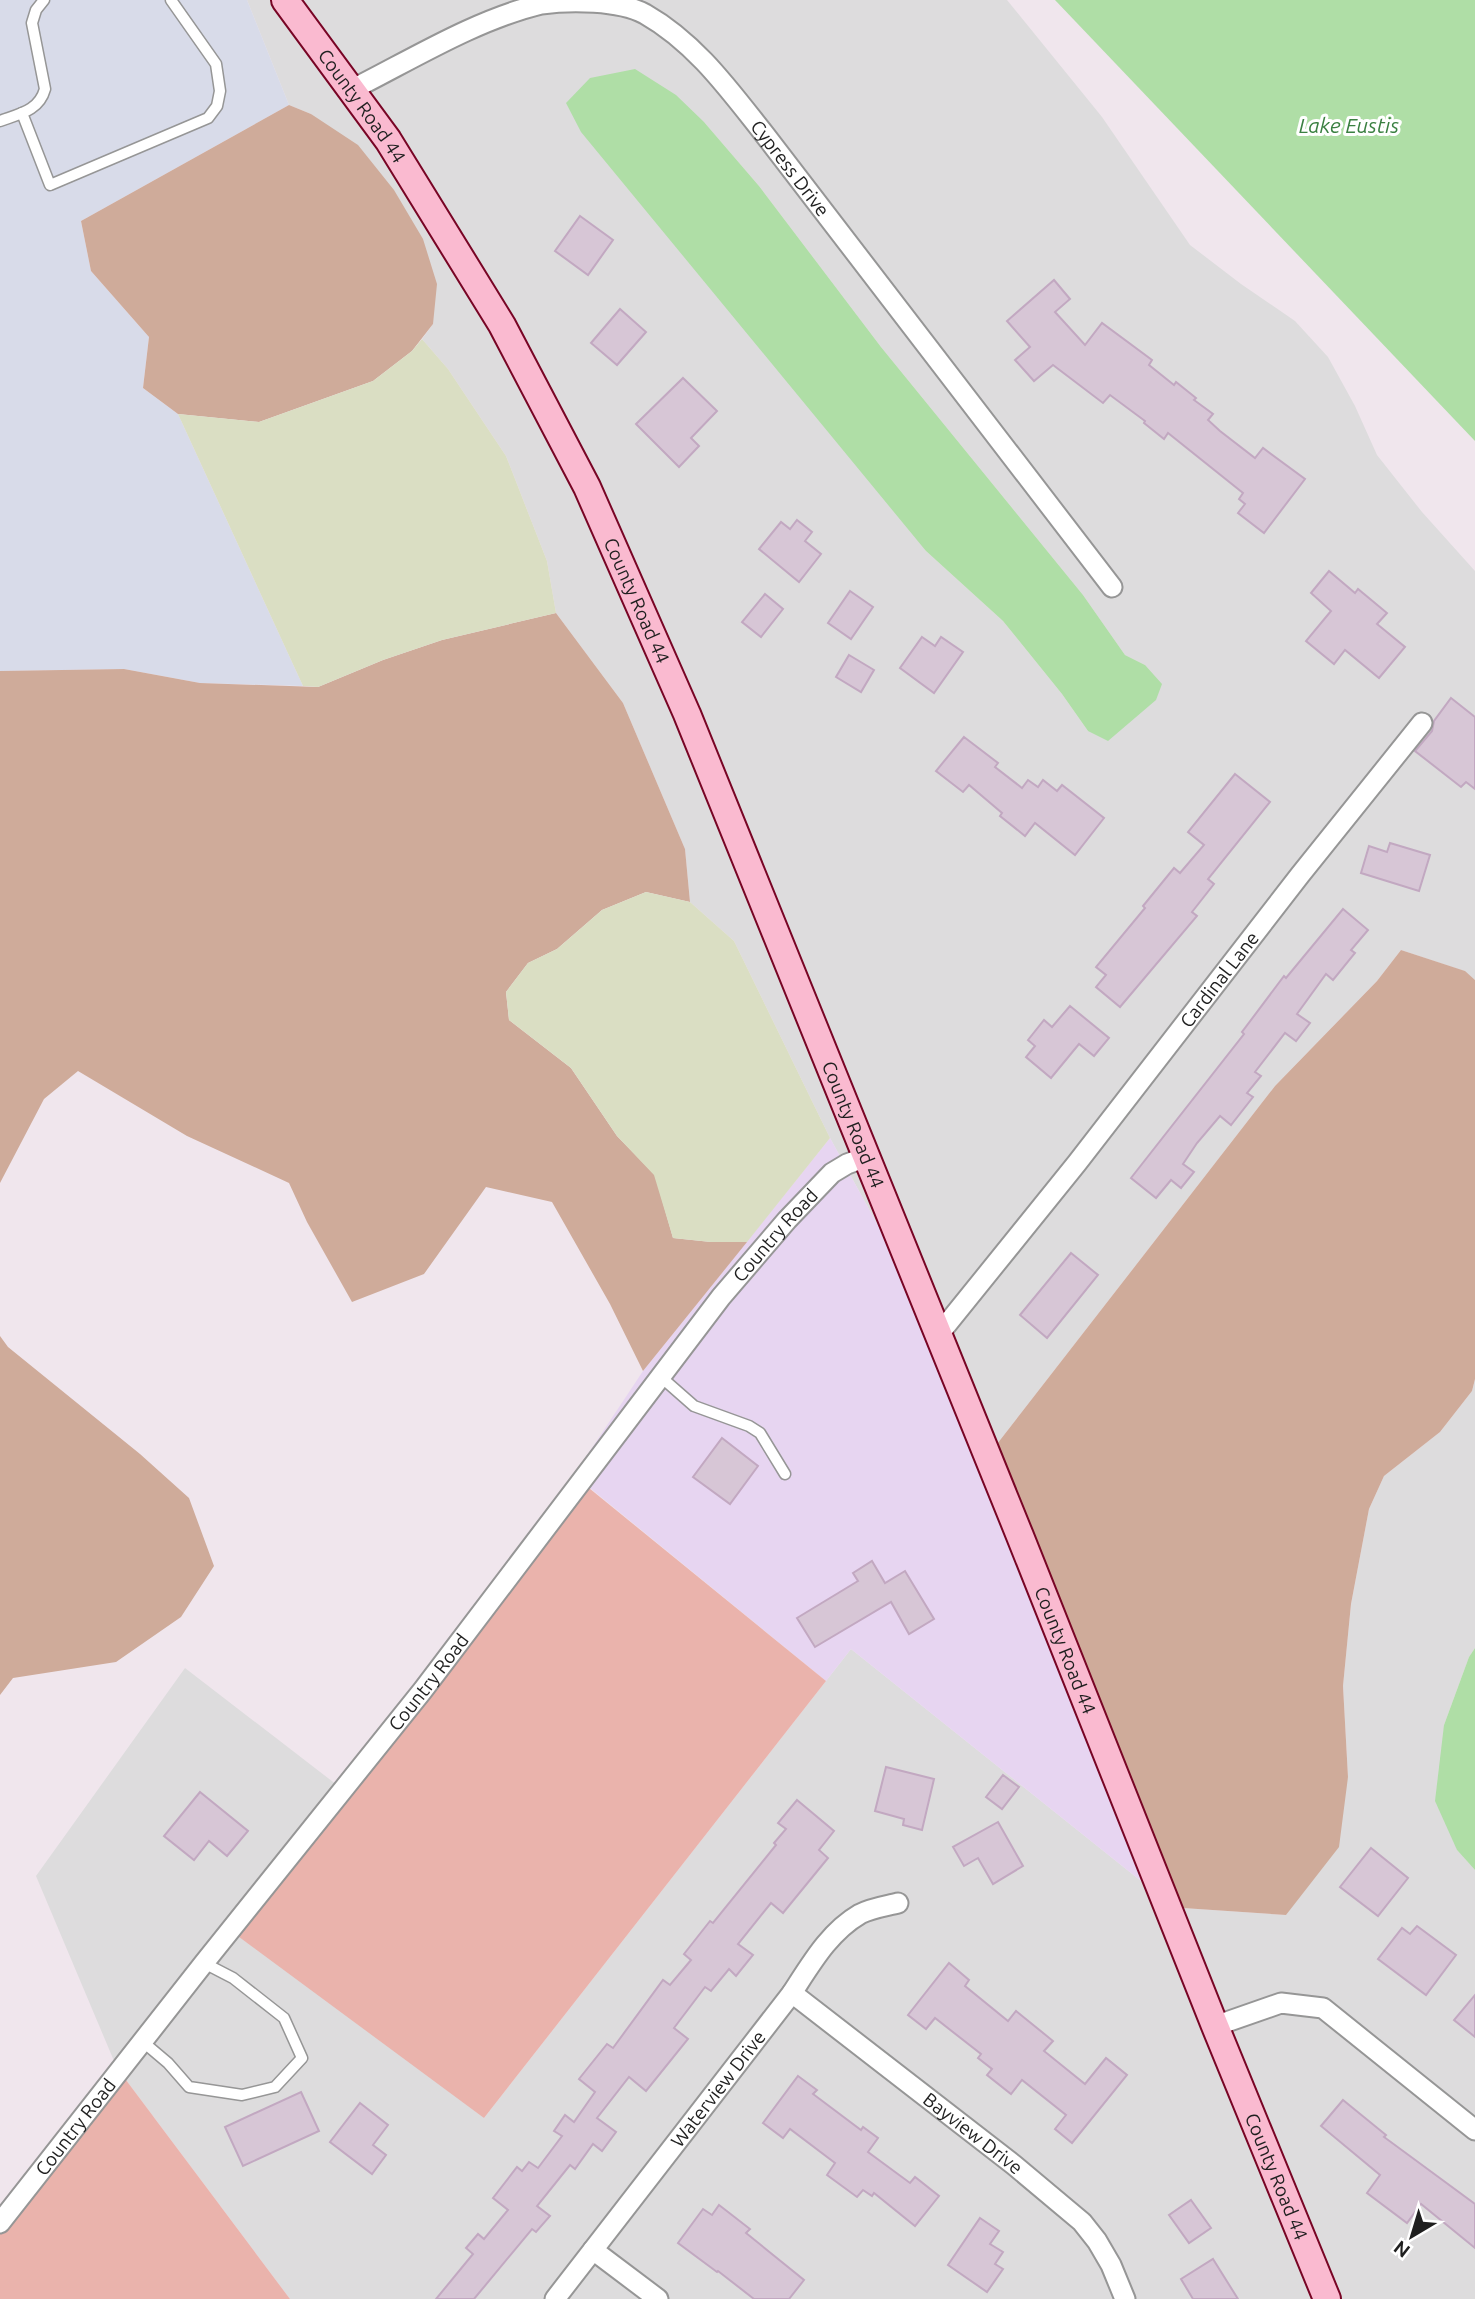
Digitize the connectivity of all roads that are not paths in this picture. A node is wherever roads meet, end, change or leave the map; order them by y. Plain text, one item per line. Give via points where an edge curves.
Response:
1 (44, 0) edge
2 (171, 0) edge
3 (285, 0) edge
4 (351, 90) junction
5 (22, 113) junction
6 (0, 121) edge
7 (1112, 587) dead end
8 (1422, 723) dead end
9 (866, 1157) junction
10 (939, 1334) junction
11 (661, 1377) junction
12 (785, 1474) dead end
13 (898, 1903) dead end
14 (204, 1963) junction
15 (792, 1993) junction
16 (1214, 2026) junction
17 (142, 2041) junction
18 (1475, 2130) edge
19 (0, 2223) edge
20 (593, 2250) junction
21 (555, 2299) edge
22 (658, 2299) edge
23 (1125, 2299) edge
24 (1327, 2299) edge

1 - 5 lane via 32,23 45,89 37,105
2 - 5 lane via 216,64 220,91 208,118 50,185
3 - 4 main road, County Road 44
4 - 7 street, Cypress Drive via 455,37 541,4 565,0 623,6 668,29 696,52 739,103
4 - 9 main road, County Road 44 via 388,140 502,325 587,487 687,714
5 - 6 lane
8 - 10 street, Cardinal Lane
9 - 10 main road, County Road 44
9 - 11 street, Country Road via 832,1173 787,1220
10 - 16 main road, County Road 44
11 - 12 lane via 694,1406 761,1433
11 - 14 street, Country Road via 423,1690
13 - 15 street, Waterview Drive via 862,1913 844,1926 826,1943
14 - 17 street, Country Road
14 - 17 lane via 233,1978 284,2018 302,2057 275,2087 242,2095 189,2087
15 - 20 street, Waterview Drive
15 - 23 street, Bayview Drive via 1082,2222 1111,2265
16 - 18 street via 1280,2003 1323,2008
16 - 24 main road, County Road 44
17 - 19 street, Country Road
20 - 21 street, Waterview Drive
20 - 22 street

